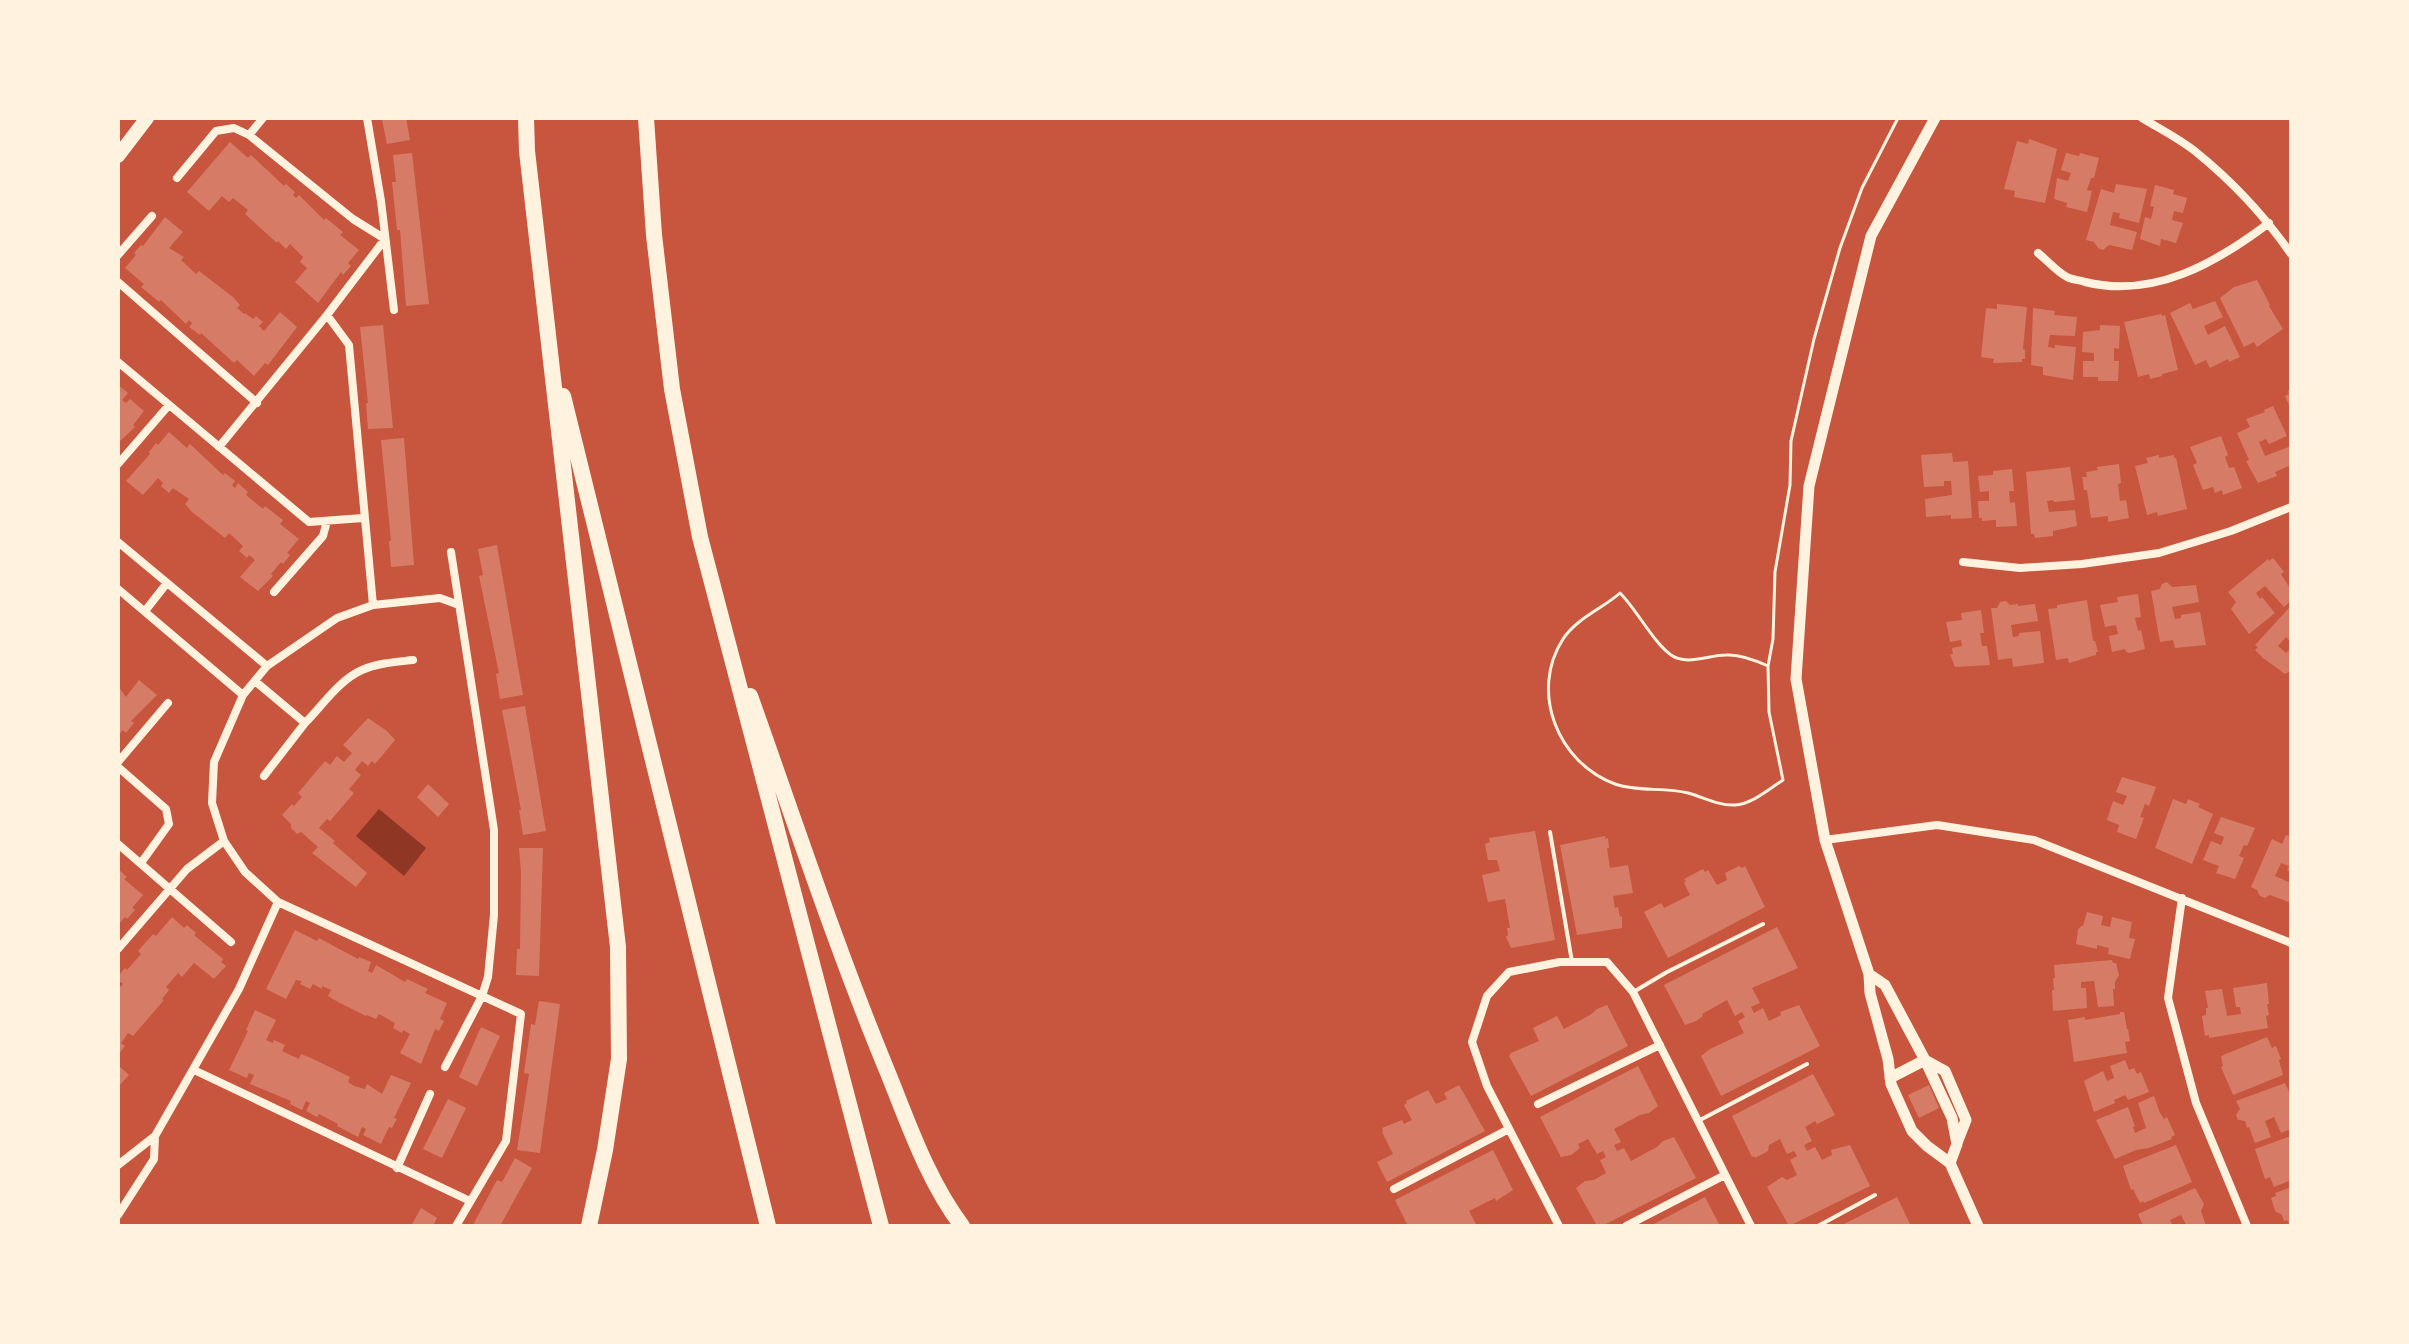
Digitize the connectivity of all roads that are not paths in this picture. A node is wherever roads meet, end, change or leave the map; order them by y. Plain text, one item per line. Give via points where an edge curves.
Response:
1 (147, 118) edge
2 (263, 118) edge
3 (367, 118) edge
4 (526, 118) edge
5 (646, 118) edge
6 (1935, 118) edge
7 (2142, 118) edge
8 (249, 135) junction
9 (118, 156) edge
10 (177, 178) dead end
11 (152, 216) dead end
12 (2269, 223) junction
13 (385, 239) junction
14 (2038, 253) dead end
15 (2291, 254) edge
16 (118, 255) edge
17 (118, 282) edge
18 (394, 310) dead end
19 (327, 315) junction
20 (547, 332) junction
21 (118, 362) edge
22 (257, 403) junction
23 (169, 405) junction
24 (219, 447) junction
25 (118, 464) edge
26 (2290, 511) edge
27 (363, 518) junction
28 (327, 521) junction
29 (118, 542) edge
30 (451, 552) dead end
31 (1963, 562) dead end
32 (167, 583) junction
33 (118, 589) edge
34 (274, 592) dead end
35 (713, 593) junction
36 (373, 605) junction
37 (459, 605) junction
38 (145, 611) junction
39 (413, 660) dead end
40 (267, 666) junction
41 (255, 681) junction
42 (243, 695) junction
43 (168, 703) dead end
44 (305, 723) junction
45 (118, 764) edge
46 (264, 776) dead end
47 (1550, 832) dead end
48 (1825, 840) junction
49 (224, 841) junction
50 (118, 844) edge
51 (141, 863) junction
52 (170, 888) junction
53 (2182, 898) junction
54 (278, 902) junction
55 (1763, 924) dead end
56 (231, 942) dead end
57 (2291, 943) edge
58 (118, 949) edge
59 (1572, 962) junction
60 (1869, 974) junction
61 (1633, 992) junction
62 (482, 996) junction
63 (1660, 1045) junction
64 (1925, 1060) junction
65 (1807, 1064) dead end
66 (445, 1067) dead end
67 (194, 1070) junction
68 (1890, 1078) junction
69 (430, 1094) dead end
70 (1538, 1104) dead end
71 (1698, 1121) junction
72 (1509, 1129) junction
73 (155, 1136) junction
74 (1950, 1163) junction
75 (118, 1165) edge
76 (397, 1168) junction
77 (1725, 1175) junction
78 (1394, 1189) dead end
79 (1875, 1195) dead end
80 (470, 1201) junction
81 (118, 1215) edge
82 (456, 1226) edge
83 (589, 1226) edge
84 (768, 1226) edge
85 (881, 1226) edge
86 (962, 1226) edge
87 (1559, 1226) edge
88 (1626, 1226) edge
89 (1751, 1226) edge
90 (1818, 1226) edge
91 (1978, 1226) edge
92 (2247, 1226) edge

1 - 9 main road
2 - 8 street
3 - 13 street
4 - 20 highway
5 - 35 highway via 672,389
6 - 48 street via 1871,236 1809,486 1796,679
7 - 12 street via 2195,151
8 - 10 street via 234,128 216,131
8 - 13 street
11 - 16 street
12 - 14 street via 2193,271 2148,285 2103,286 2067,277
12 - 15 street
13 - 18 street
13 - 19 street
17 - 22 street
19 - 22 street
19 - 27 street via 349,345
20 - 83 highway via 618,947 619,1059
20 - 84 highway
21 - 23 street
22 - 24 street
23 - 24 street
23 - 25 street
24 - 28 street via 309,522
26 - 31 street via 2159,553 2020,568
27 - 28 street
27 - 36 street
28 - 34 street via 323,536
29 - 32 street
30 - 37 street
32 - 38 street
32 - 40 street
33 - 38 street
35 - 85 highway
35 - 86 highway via 871,1032 923,1158
36 - 37 street via 440,598
36 - 40 street via 337,618
37 - 62 street via 494,830 494,915
38 - 42 street
39 - 44 street via 361,670
40 - 41 street
41 - 42 street
41 - 44 street
42 - 49 street via 214,762 212,803
43 - 45 street
44 - 46 street
45 - 51 street via 166,809 169,824
47 - 59 lane
48 - 53 street via 1937,825 2034,840
48 - 60 street
49 - 52 street
49 - 54 street via 245,872
50 - 51 street
51 - 52 street
52 - 56 street
52 - 58 street
53 - 57 street
53 - 92 street via 2168,998 2196,1103
54 - 62 street
54 - 67 street via 239,989
55 - 61 lane
59 - 61 street via 1607,962
59 - 72 street via 1509,972 1487,996 1472,1042
60 - 64 street via 1885,985
60 - 68 street
61 - 63 street
62 - 66 street
62 - 80 street via 521,1014 506,1141
63 - 70 street
63 - 71 street
64 - 68 street
64 - 74 street via 1952,1118 1957,1144
65 - 71 lane
67 - 73 street
67 - 76 street
68 - 74 street via 1912,1131
69 - 76 street
71 - 77 street
72 - 78 street
72 - 87 street
73 - 75 street
73 - 81 street via 154,1159
74 - 91 street
76 - 80 street
77 - 88 street
77 - 89 street
79 - 90 lane
80 - 82 street

